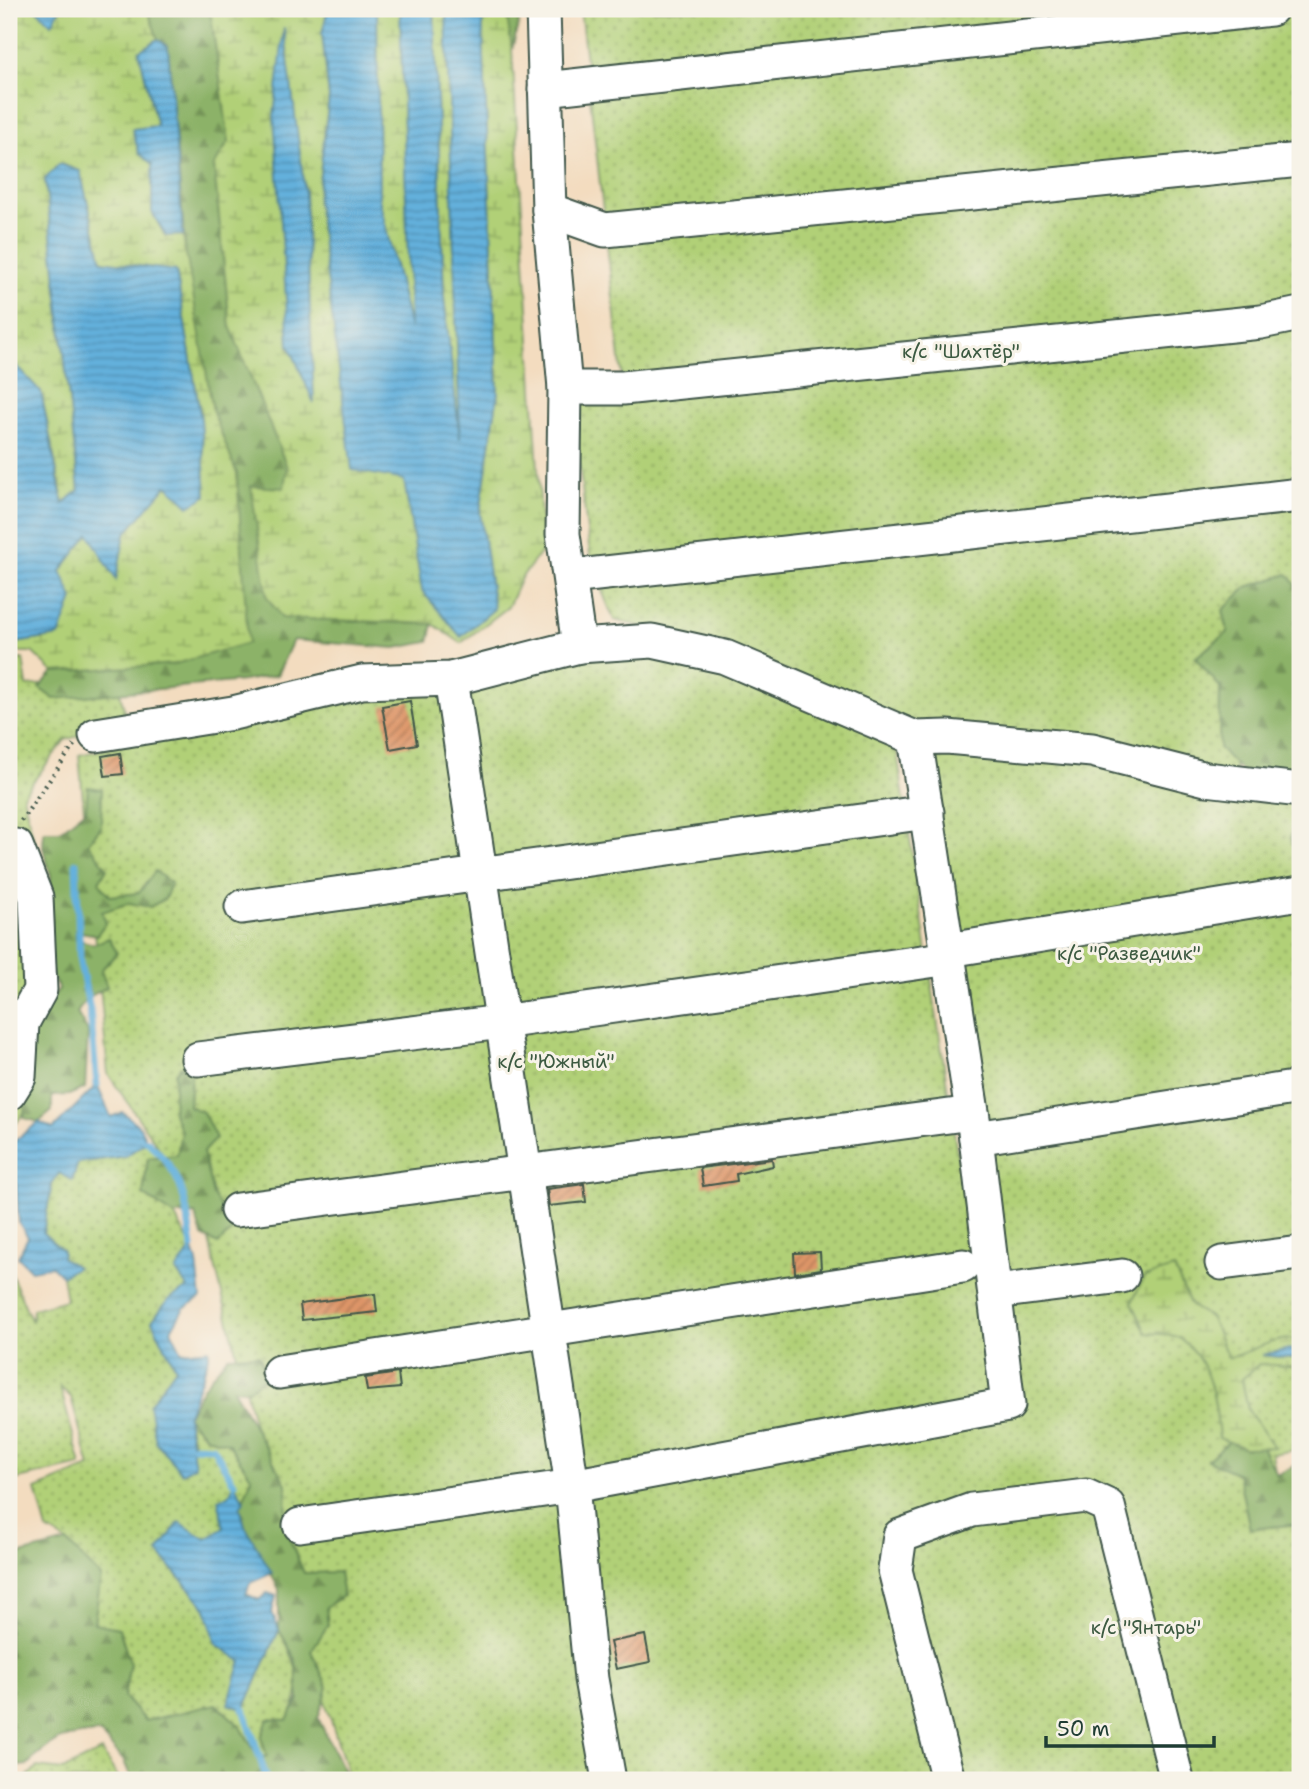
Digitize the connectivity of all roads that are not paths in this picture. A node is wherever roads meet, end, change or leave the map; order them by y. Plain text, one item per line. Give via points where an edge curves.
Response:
1 (543, 9) edge
2 (1271, 9) edge
3 (545, 89) junction
4 (1300, 160) edge
5 (549, 210) junction
6 (1300, 314) edge
7 (565, 388) junction
8 (1300, 495) edge
9 (570, 577) junction
10 (579, 646) junction
11 (451, 679) junction
12 (96, 735) road end
13 (915, 738) junction
14 (1300, 790) edge
15 (927, 812) junction
16 (13, 846) edge
17 (480, 873) junction
18 (1300, 894) edge
19 (242, 907) dead end
20 (950, 954) junction
21 (502, 1022) junction
22 (15, 1025) edge
23 (198, 1059) dead end
24 (1300, 1087) edge
25 (9, 1093) edge
26 (974, 1126) junction
27 (525, 1171) junction
28 (237, 1210) dead end
29 (1300, 1253) edge
30 (1222, 1263) dead end
31 (963, 1266) dead end
32 (1122, 1276) dead end
33 (996, 1292) junction
34 (549, 1331) junction
35 (279, 1372) dead end
36 (572, 1486) junction
37 (300, 1525) dead end
38 (609, 1780) edge
39 (948, 1780) edge
40 (1177, 1780) edge

1 - 3 street
2 - 3 street
3 - 5 street
4 - 5 street via 605,230
5 - 7 street
6 - 7 street via 1261,322 623,388
7 - 9 street via 564,534
8 - 9 street
9 - 10 street
10 - 11 street
10 - 13 street via 652,641 725,657
11 - 12 street via 362,681 233,713
11 - 17 street
13 - 14 street via 1092,750 1206,779
13 - 15 street
15 - 17 street
15 - 20 street
16 - 22 street via 36,897 40,990
17 - 19 street
17 - 21 street
18 - 20 street
20 - 21 street
20 - 26 street
21 - 23 street
21 - 27 street
22 - 25 street via 19,1077
24 - 26 street
26 - 27 street
26 - 33 street
27 - 28 street
27 - 34 street
29 - 30 street
31 - 34 street
32 - 33 street
33 - 36 street via 1008,1405
34 - 35 street
34 - 36 street
36 - 37 street
36 - 38 street via 591,1679
39 - 40 street via 895,1570 900,1536 972,1510 1086,1496 1108,1506

